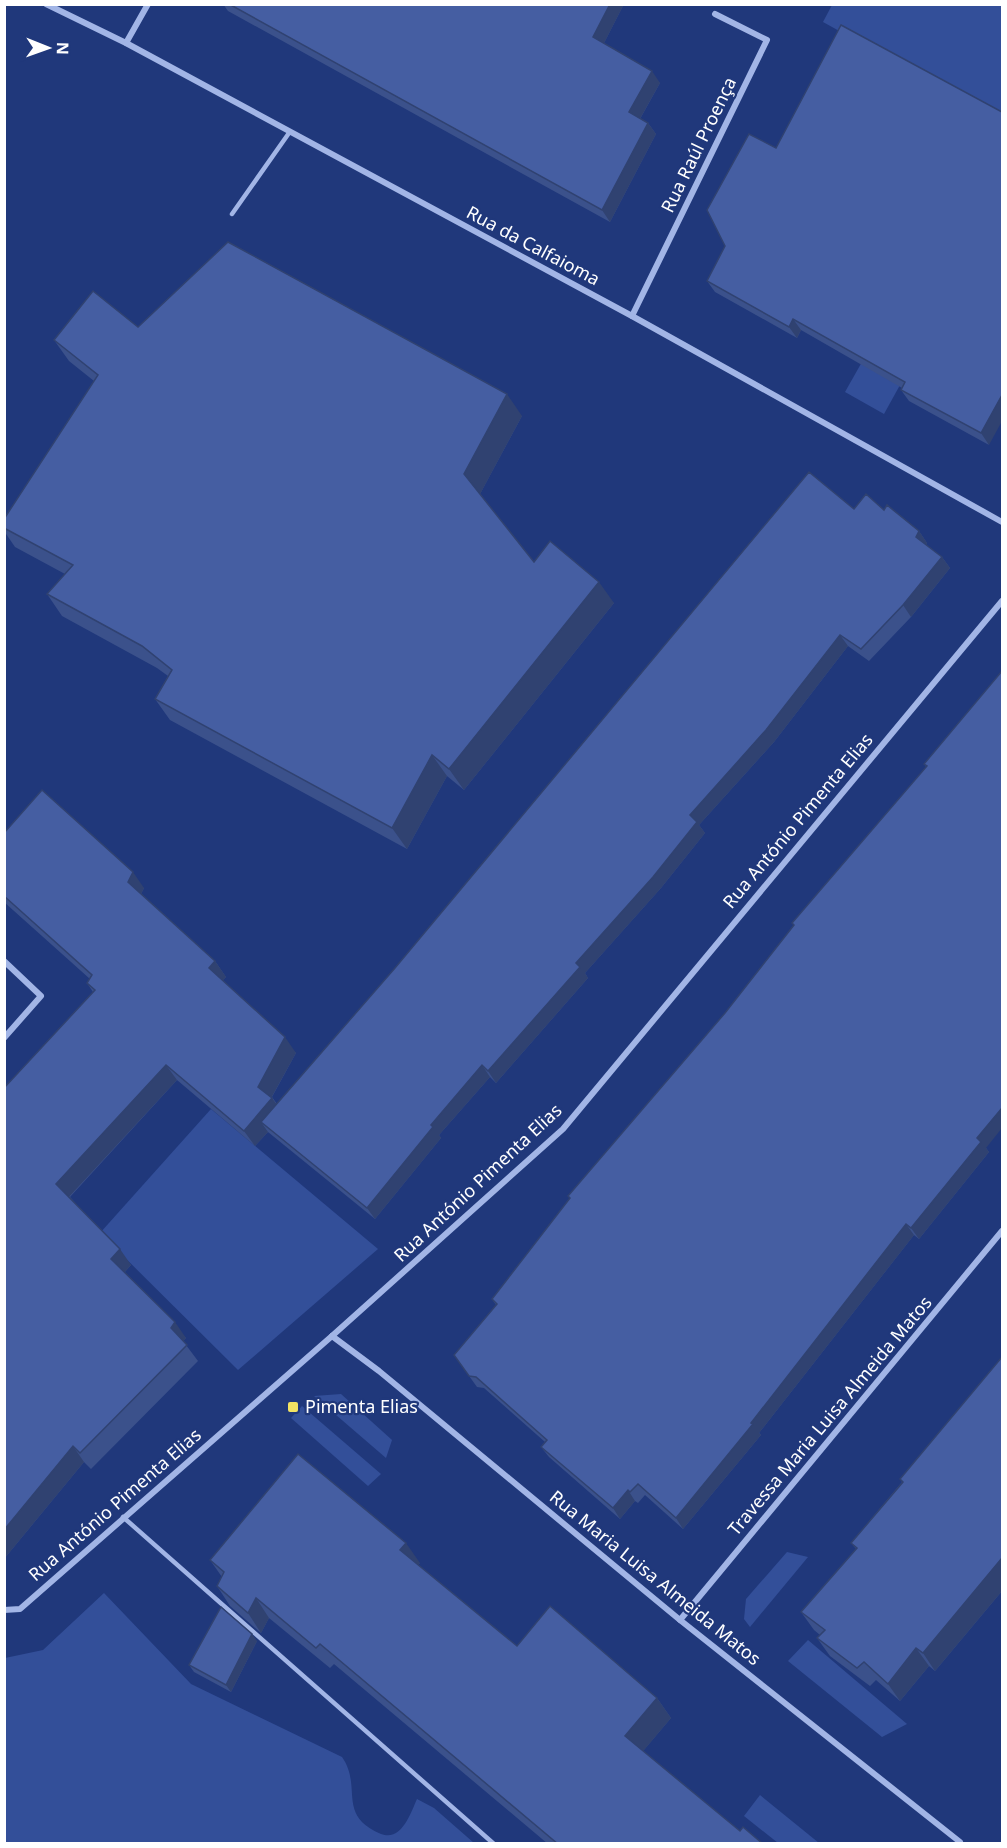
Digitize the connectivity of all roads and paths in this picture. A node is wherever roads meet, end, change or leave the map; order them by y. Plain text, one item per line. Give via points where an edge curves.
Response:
1 (46, 4) edge
2 (148, 4) edge
3 (715, 14) dead end
4 (126, 44) junction
5 (289, 133) junction
6 (232, 214) dead end
7 (632, 316) junction
8 (1002, 522) edge
9 (1002, 601) edge
10 (4, 961) edge
11 (4, 1038) edge
12 (1002, 1230) edge
13 (332, 1336) junction
14 (123, 1517) junction
15 (4, 1610) edge
16 (680, 1620) junction
17 (960, 1842) dead end
18 (494, 1844) edge

1 - 4 street, Rua da Calfaioma
2 - 4 street
3 - 7 street, Rua Raúl Proença via 767,40
4 - 5 street, Rua da Calfaioma
5 - 6 lane
5 - 7 street, Rua da Calfaioma
7 - 8 street, Rua da Calfaioma
9 - 13 street, Rua António Pimenta Elias via 562,1129
10 - 11 street via 41,996
12 - 16 street, Travessa Maria Luisa Almeida Matos
13 - 14 street, Rua António Pimenta Elias
13 - 16 street, Rua Maria Luisa Almeida Matos
14 - 15 street, Rua António Pimenta Elias via 20,1610
14 - 18 lane
16 - 17 street, Rua Maria Luisa Almeida Matos

